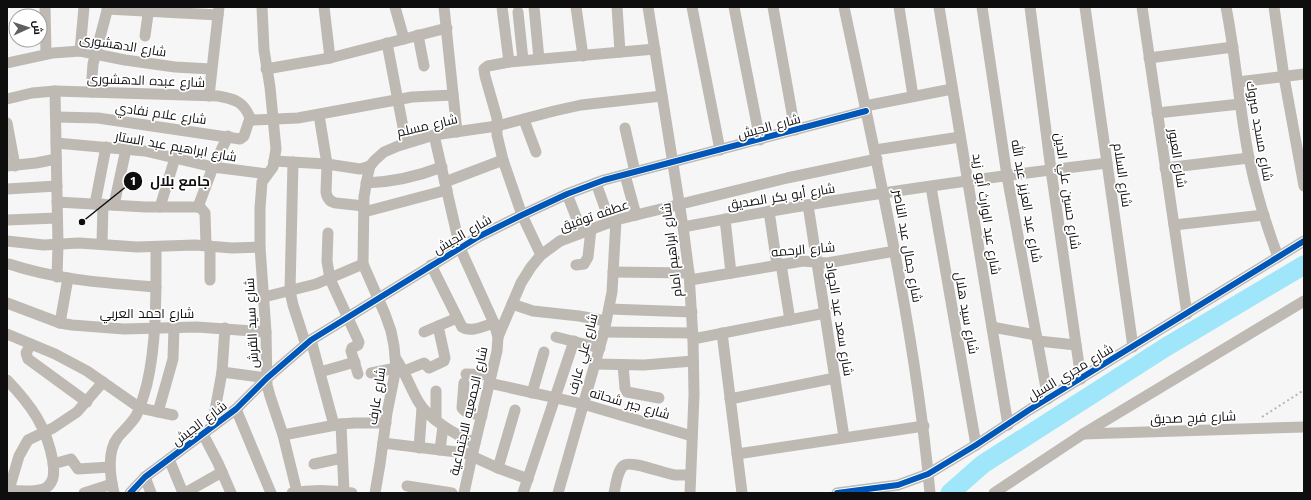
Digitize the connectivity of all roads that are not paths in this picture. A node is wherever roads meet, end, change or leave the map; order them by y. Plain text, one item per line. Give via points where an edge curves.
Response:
1 (45, 7) edge
2 (84, 7) edge
3 (262, 7) edge
4 (324, 7) edge
5 (395, 7) edge
6 (444, 7) edge
7 (502, 7) edge
8 (534, 7) edge
9 (576, 7) edge
10 (617, 7) edge
11 (648, 7) edge
12 (692, 7) edge
13 (734, 7) edge
14 (773, 7) edge
15 (844, 7) edge
16 (899, 7) edge
17 (939, 7) edge
18 (982, 7) edge
19 (1030, 7) edge
20 (1085, 7) edge
21 (1142, 7) edge
22 (1226, 7) edge
23 (1274, 7) edge
24 (108, 8) edge
25 (149, 9) edge
26 (172, 10) edge
27 (218, 11) edge
28 (518, 12) dead end
29 (446, 28) junction
30 (418, 35) junction
31 (145, 36) dead end
32 (404, 39) junction
33 (387, 43) junction
34 (1233, 47) junction
35 (655, 49) junction
36 (80, 51) junction
37 (620, 52) junction
38 (46, 54) junction
39 (95, 54) junction
40 (583, 56) junction
41 (330, 58) junction
42 (1149, 58) junction
43 (539, 59) junction
44 (523, 60) junction
45 (509, 62) junction
46 (7, 63) edge
47 (424, 66) dead end
48 (211, 69) junction
49 (266, 69) junction
50 (1304, 74) edge
51 (1284, 77) junction
52 (1238, 82) junction
53 (952, 88) junction
54 (55, 91) junction
55 (91, 92) junction
56 (453, 95) junction
57 (209, 96) junction
58 (662, 96) junction
59 (913, 96) junction
60 (7, 99) edge
61 (398, 100) junction
62 (1240, 104) junction
63 (866, 109) junction
64 (1157, 113) junction
65 (319, 115) junction
66 (56, 117) junction
67 (250, 118) junction
68 (274, 120) junction
69 (524, 120) junction
70 (7, 123) edge
71 (497, 126) junction
72 (625, 128) dead end
73 (795, 130) junction
74 (457, 132) junction
75 (434, 135) junction
76 (228, 136) junction
77 (960, 137) junction
78 (760, 140) junction
79 (56, 143) junction
80 (406, 143) junction
81 (106, 147) junction
82 (126, 149) junction
83 (720, 150) junction
84 (536, 152) dead end
85 (876, 155) junction
86 (175, 158) junction
87 (1249, 158) junction
88 (56, 159) junction
89 (503, 160) junction
90 (274, 161) junction
91 (293, 162) junction
92 (672, 162) junction
93 (1107, 163) junction
94 (327, 164) junction
95 (11, 166) edge
96 (213, 166) junction
97 (370, 166) junction
98 (442, 167) junction
99 (1165, 168) junction
100 (1051, 170) junction
101 (630, 173) junction
102 (267, 174) junction
103 (1007, 176) junction
104 (968, 181) junction
105 (366, 183) junction
106 (596, 183) junction
107 (57, 186) junction
108 (446, 186) junction
109 (1304, 186) edge
110 (931, 187) junction
111 (7, 189) edge
112 (884, 193) junction
113 (566, 194) junction
114 (57, 202) junction
115 (99, 204) junction
116 (680, 204) junction
117 (114, 205) junction
118 (808, 205) junction
119 (160, 207) junction
120 (198, 207) junction
121 (364, 209) junction
122 (769, 211) junction
123 (522, 214) junction
124 (636, 215) junction
125 (1264, 215) junction
126 (57, 218) junction
127 (725, 219) junction
128 (7, 220) edge
129 (613, 221) junction
130 (1174, 225) junction
131 (684, 227) junction
132 (587, 230) junction
133 (328, 233) dead end
134 (7, 241) edge
135 (1304, 241) edge
136 (102, 244) junction
137 (58, 245) junction
138 (208, 246) junction
139 (156, 247) junction
140 (260, 248) junction
141 (460, 248) junction
142 (895, 251) junction
143 (541, 255) junction
144 (1278, 257) junction
145 (817, 262) junction
146 (10, 264) dead end
147 (363, 264) junction
148 (431, 265) junction
149 (576, 265) dead end
150 (779, 265) junction
151 (613, 272) junction
152 (731, 273) junction
153 (689, 276) junction
154 (62, 277) junction
155 (330, 279) junction
156 (210, 280) dead end
157 (156, 287) junction
158 (290, 291) junction
159 (264, 297) junction
160 (378, 298) junction
161 (1304, 301) edge
162 (7, 303) edge
163 (512, 304) junction
164 (609, 309) junction
165 (692, 312) junction
166 (825, 313) junction
167 (1187, 314) junction
168 (348, 317) junction
169 (457, 318) junction
170 (790, 320) junction
171 (60, 323) junction
172 (494, 323) junction
173 (438, 326) junction
174 (605, 326) junction
175 (174, 327) junction
176 (992, 327) junction
177 (225, 328) junction
178 (153, 329) junction
179 (266, 332) junction
180 (424, 332) dead end
181 (722, 333) junction
182 (7, 334) edge
183 (693, 336) junction
184 (498, 337) junction
185 (556, 337) dead end
186 (1037, 338) junction
187 (574, 341) junction
188 (308, 342) junction
189 (31, 344) junction
190 (1076, 345) junction
191 (1133, 347) junction
192 (600, 348) junction
193 (544, 352) dead end
194 (693, 361) junction
195 (355, 362) junction
196 (595, 364) junction
197 (623, 365) junction
198 (398, 366) junction
199 (222, 372) junction
200 (320, 372) junction
201 (372, 373) dead end
202 (358, 374) dead end
203 (267, 378) junction
204 (835, 378) junction
205 (490, 379) junction
206 (1081, 379) junction
207 (7, 380) edge
208 (103, 382) junction
209 (436, 391) dead end
210 (532, 393) junction
211 (555, 398) junction
212 (659, 398) dead end
213 (730, 399) junction
214 (1048, 399) junction
215 (87, 402) junction
216 (583, 404) junction
217 (140, 408) junction
218 (236, 408) junction
219 (422, 408) junction
220 (515, 410) dead end
221 (158, 412) junction
222 (174, 415) dead end
223 (482, 416) junction
224 (386, 423) junction
225 (440, 423) junction
226 (337, 424) junction
227 (1008, 425) junction
228 (924, 426) junction
229 (212, 427) junction
230 (1304, 427) edge
231 (45, 431) junction
232 (203, 434) junction
233 (1083, 434) junction
234 (283, 435) junction
235 (692, 436) junction
236 (844, 438) junction
237 (383, 443) junction
238 (475, 443) junction
239 (976, 445) junction
240 (419, 448) junction
241 (440, 450) junction
242 (737, 454) junction
243 (472, 456) junction
244 (342, 458) junction
245 (169, 459) junction
246 (53, 464) junction
247 (314, 464) dead end
248 (110, 467) junction
249 (498, 468) junction
250 (10, 469) edge
251 (222, 472) junction
252 (690, 475) junction
253 (145, 477) junction
254 (528, 479) junction
255 (929, 484) edge
256 (407, 486) dead end
257 (113, 489) edge
258 (1009, 489) edge
259 (8, 491) edge
260 (309, 492) edge
261 (348, 492) edge
262 (84, 493) edge
263 (130, 493) edge
264 (151, 493) edge
265 (184, 493) edge
266 (231, 493) edge
267 (271, 493) edge
268 (294, 493) edge
269 (374, 493) edge
270 (452, 493) edge
271 (464, 493) edge
272 (523, 493) edge
273 (558, 493) edge
274 (614, 493) edge
275 (690, 493) edge
276 (742, 493) edge
277 (837, 493) edge
278 (994, 493) edge

1 - 38 street
2 - 36 street
3 - 49 street
4 - 41 street
5 - 32 street
6 - 29 street
7 - 45 street
8 - 43 street
9 - 40 street
10 - 37 street
11 - 35 street, شارع ابراهيم امام
12 - 83 street
13 - 78 street
14 - 73 street
15 - 63 street, شارع جمال عبد الناصر
16 - 59 street
17 - 53 street, شارع عبد الوارث أبو زيد
18 - 103 street, شارع عبد العزيز عبد الله
19 - 100 street, شارع حسين علي الدين
20 - 93 street, شارع السلام
21 - 42 street, شارع العبور
22 - 34 street, شارع مسجد مبروك
23 - 51 street
24 - 25 street
24 - 39 street
25 - 26 street
25 - 31 street
26 - 27 street
27 - 48 street
28 - 44 street
29 - 30 street
29 - 56 street
30 - 32 street
30 - 47 street
32 - 33 street
33 - 41 street
33 - 61 street
34 - 42 street
34 - 52 street, شارع مسجد مبروك
35 - 37 street
35 - 58 street, شارع ابراهيم امام
36 - 38 street, شارع الدهشورى
36 - 39 street, شارع الدهشورى
37 - 40 street
38 - 46 street, شارع الدهشورى
39 - 48 street, شارع الدهشورى via 120,60
39 - 55 street
40 - 43 street
41 - 49 street
42 - 64 street, شارع العبور
43 - 44 street
44 - 45 street
45 - 71 street via 484,69
48 - 57 street
49 - 68 street
50 - 51 street
51 - 52 street
51 - 109 street
52 - 62 street, شارع مسجد مبروك
53 - 59 street, شارع الجيش
53 - 77 street, شارع عبد الوارث أبو زيد
54 - 55 street, شارع عبده الدهشورى
54 - 60 street, شارع عبده الدهشورى
54 - 66 street
55 - 57 street, شارع عبده الدهشورى
56 - 61 street
56 - 74 street
57 - 67 street, شارع عبده الدهشورى via 238,101
58 - 69 street, شارع مسلم via 581,105
58 - 92 street, شارع ابراهيم امام
59 - 63 street, شارع الجيش
61 - 65 street
61 - 80 street
62 - 64 street
62 - 87 street, شارع مسجد مبروك
63 - 73 street, شارع الجيش
63 - 85 street, شارع جمال عبد الناصر
64 - 99 street, شارع العبور
65 - 68 street
65 - 94 street
66 - 76 street, شارع علام نفادي via 98,118
66 - 79 street
67 - 68 street
67 - 76 street, شارع علام نفادي via 242,137
68 - 90 street
69 - 71 street, شارع مسلم
69 - 84 street
70 - 95 street
71 - 74 street, شارع مسلم
71 - 89 street
72 - 101 street
73 - 78 street, شارع الجيش
74 - 75 street, شارع مسلم
75 - 80 street, شارع مسلم
75 - 98 street, شارع الجمعيه الاجتماعية
76 - 96 street
77 - 85 street, عطفه توفيق
77 - 104 street, شارع عبد الوارث أبو زيد
78 - 83 street, شارع الجيش
79 - 81 street, شارع ابراهيم عبد الستار
79 - 88 street
80 - 97 street, شارع مسلم via 384,152
81 - 82 street, شارع ابراهيم عبد الستار
81 - 115 street
82 - 86 street, شارع ابراهيم عبد الستار
82 - 117 street
83 - 92 street, شارع الجيش
85 - 112 street, شارع جمال عبد الناصر
85 - 116 street, عطفه توفيق
86 - 96 street, شارع ابراهيم عبد الستار
86 - 119 street
87 - 99 street
87 - 125 street, شارع مسجد مبروك
88 - 95 street
88 - 107 street
89 - 108 street
89 - 123 street
90 - 91 street
90 - 102 street, شارع سيد القرش
91 - 94 street
91 - 158 street
92 - 101 street, شارع الجيش
92 - 116 street, شارع ابراهيم امام
93 - 100 street, شارع أبو بكر الصديق
93 - 191 street, شارع السلام
94 - 97 street via 360,169
94 - 121 street via 326,192 329,200
96 - 102 street, شارع ابراهيم عبد الستار
96 - 120 street
97 - 105 street, شارع عارف
98 - 105 street via 404,179
98 - 108 street, شارع الجمعيه الاجتماعية
99 - 130 street, شارع العبور
100 - 103 street, شارع أبو بكر الصديق
100 - 190 street, شارع حسين علي الدين
101 - 106 street, شارع الجيش
101 - 124 street
102 - 140 street, شارع سيد القرش via 261,188
103 - 104 street, شارع أبو بكر الصديق
103 - 186 street, شارع عبد العزيز عبد الله
104 - 110 street, شارع أبو بكر الصديق
104 - 176 street, شارع عبد الوارث أبو زيد
105 - 121 street, شارع عارف
106 - 113 street, شارع الجيش
106 - 129 street, شارع علي عارف
107 - 111 street
107 - 114 street
108 - 121 street
108 - 141 street, شارع الجمعيه الاجتماعية
110 - 112 street, شارع أبو بكر الصديق
110 - 239 street, شارع سيد هلال
112 - 118 street, شارع أبو بكر الصديق
112 - 142 street, شارع جمال عبد الناصر
113 - 123 street, شارع الجيش
113 - 132 street
114 - 115 street
114 - 126 street
115 - 117 street
115 - 136 street
116 - 124 street, عطفه توفيق
116 - 131 street, شارع ابراهيم امام
117 - 119 street
118 - 122 street, شارع أبو بكر الصديق
118 - 145 street, شارع سعد عبد الجواد
119 - 120 street
120 - 138 street via 205,213
121 - 147 street, شارع عارف
122 - 127 street, شارع أبو بكر الصديق
122 - 150 street
123 - 141 street, شارع الجيش
123 - 143 street
124 - 129 street, عطفه توفيق
125 - 130 street
125 - 144 street, شارع مسجد مبروك
126 - 128 street
126 - 137 street
127 - 131 street, شارع أبو بكر الصديق
127 - 152 street
129 - 132 street, عطفه توفيق
129 - 151 street, شارع علي عارف
130 - 167 street, شارع العبور
131 - 153 street, شارع ابراهيم امام
132 - 143 street, عطفه توفيق via 560,241
132 - 149 street via 588,260 584,264
133 - 155 street
134 - 137 street
135 - 144 street, شارع مجري السيل
136 - 137 street
136 - 139 street
137 - 154 street
138 - 139 street
138 - 140 street
138 - 156 street
139 - 157 street
140 - 159 street, شارع سيد القرش
141 - 148 street, شارع الجيش
141 - 172 street, شارع الجمعيه الاجتماعية
142 - 145 street, شارع الرحمه
142 - 228 street, شارع جمال عبد الناصر
143 - 163 street, عطفه توفيق via 521,283
144 - 167 street, شارع مجري السيل
145 - 150 street, شارع الرحمه via 803,261
145 - 166 street, شارع سعد عبد الجواد
146 - 154 street
147 - 155 street
147 - 160 street, شارع عارف
148 - 160 street, شارع الجيش
148 - 169 street
150 - 152 street, شارع الرحمه
150 - 170 street
151 - 153 street, شارع الرحمه
151 - 164 street, شارع علي عارف
152 - 153 street, شارع الرحمه
153 - 165 street, شارع ابراهيم امام
154 - 157 street
154 - 171 street
155 - 158 street
155 - 168 street
157 - 178 street
158 - 159 street
158 - 188 street via 292,305
159 - 179 street, شارع سيد القرش
160 - 168 street, شارع الجيش
160 - 198 street, شارع عارف via 391,331
161 - 233 street
162 - 171 street, شارع احمد العربي
163 - 174 street via 533,311 579,316
163 - 184 street, عطفه توفيق
164 - 165 street
164 - 174 street, شارع علي عارف
165 - 183 street, شارع ابراهيم امام
166 - 170 street
166 - 204 street, شارع سعد عبد الجواد
167 - 191 street, شارع مجري السيل
168 - 188 street, شارع الجيش
168 - 195 street via 359,343 352,350
169 - 172 street via 462,327 468,330
169 - 173 street
170 - 181 street
171 - 178 street, شارع احمد العربي
172 - 184 street, شارع الجمعيه الاجتماعية
173 - 180 street
173 - 198 street via 444,361 429,368 424,363
174 - 183 street
174 - 192 street, شارع علي عارف
175 - 177 street, شارع احمد العربي
175 - 178 street, شارع احمد العربي
175 - 221 street via 173,359
176 - 186 street
176 - 227 street, شارع عبد الوارث أبو زيد
177 - 179 street, شارع احمد العربي
177 - 199 street
178 - 217 street via 147,383
179 - 203 street, شارع سيد القرش
181 - 183 street
181 - 213 street
182 - 189 street
183 - 194 street, شارع ابراهيم امام
184 - 205 street, شارع الجمعيه الاجتماعية via 498,351
185 - 187 street
186 - 190 street
186 - 214 street, شارع عبد العزيز عبد الله
187 - 192 street
187 - 211 street
188 - 200 street
188 - 203 street, شارع الجيش
189 - 208 street via 55,354
189 - 215 street via 26,353 27,358
190 - 206 street, شارع حسين علي الدين
191 - 206 street, شارع مجري السيل
192 - 196 street, شارع علي عارف
193 - 210 street
194 - 197 street
194 - 235 street, شارع ابراهيم امام
195 - 200 street
195 - 202 street
196 - 197 street
196 - 216 street, شارع علي عارف
197 - 212 street via 627,392
198 - 201 street
198 - 219 street
198 - 224 street, شارع عارف
199 - 203 street
199 - 229 street
200 - 226 street
203 - 218 street, شارع الجيش
203 - 234 street, شارع سيد القرش
204 - 213 street
204 - 236 street, شارع سعد عبد الجواد
205 - 210 street, شارع جبر شحاته
205 - 223 street, شارع الجمعيه الاجتماعية
205 - 223 street, شارع جبر شحاته via 465,378 462,408
206 - 214 street, شارع مجري السيل
207 - 231 street via 33,411
208 - 215 street
208 - 217 street
209 - 225 street
210 - 211 street, شارع جبر شحاته
211 - 216 street, شارع جبر شحاته
211 - 254 street
213 - 242 street
214 - 227 street, شارع مجري السيل
215 - 231 street via 66,420
216 - 235 street, شارع جبر شحاته
216 - 273 street, شارع علي عارف
217 - 221 street
217 - 248 street via 115,443
218 - 229 street, شارع الجيش
218 - 267 street
219 - 225 street
219 - 240 street
220 - 249 street
221 - 222 street
223 - 238 street, شارع الجمعيه الاجتماعية
224 - 226 street
224 - 237 street, شارع عارف
225 - 238 street via 458,436
225 - 241 street
226 - 234 street
226 - 244 street
227 - 239 street, شارع مجري السيل
228 - 236 street
228 - 255 street, شارع جمال عبد الناصر
229 - 232 street, شارع الجيش
230 - 233 street, شارع فرج صديق
231 - 246 street
231 - 250 street via 28,440
232 - 245 street, شارع الجيش
232 - 251 street
233 - 258 street
234 - 268 street, شارع سيد القرش
235 - 252 street, شارع ابراهيم امام
236 - 242 street
237 - 240 street
237 - 269 street, شارع عارف
238 - 243 street, شارع الجمعيه الاجتماعية
239 - 255 street, شارع مجري السيل
240 - 241 street
241 - 243 street
242 - 276 street
243 - 249 street
243 - 271 street, شارع الجمعيه الاجتماعية
244 - 247 street
244 - 261 street
245 - 253 street, شارع الجيش
245 - 265 street
246 - 248 street via 71,459 78,469
246 - 259 street via 54,477 47,487 41,490
248 - 257 street
249 - 254 street
250 - 259 street
251 - 265 street
251 - 266 street
252 - 274 street via 675,475 634,464 625,465 619,472
252 - 275 street, شارع ابراهيم امام
253 - 263 street, شارع الجيش
253 - 264 street
254 - 272 street
255 - 277 street, شارع مجري السيل via 898,485
256 - 270 street
257 - 262 street
258 - 278 street
260 - 261 street
260 - 268 street

